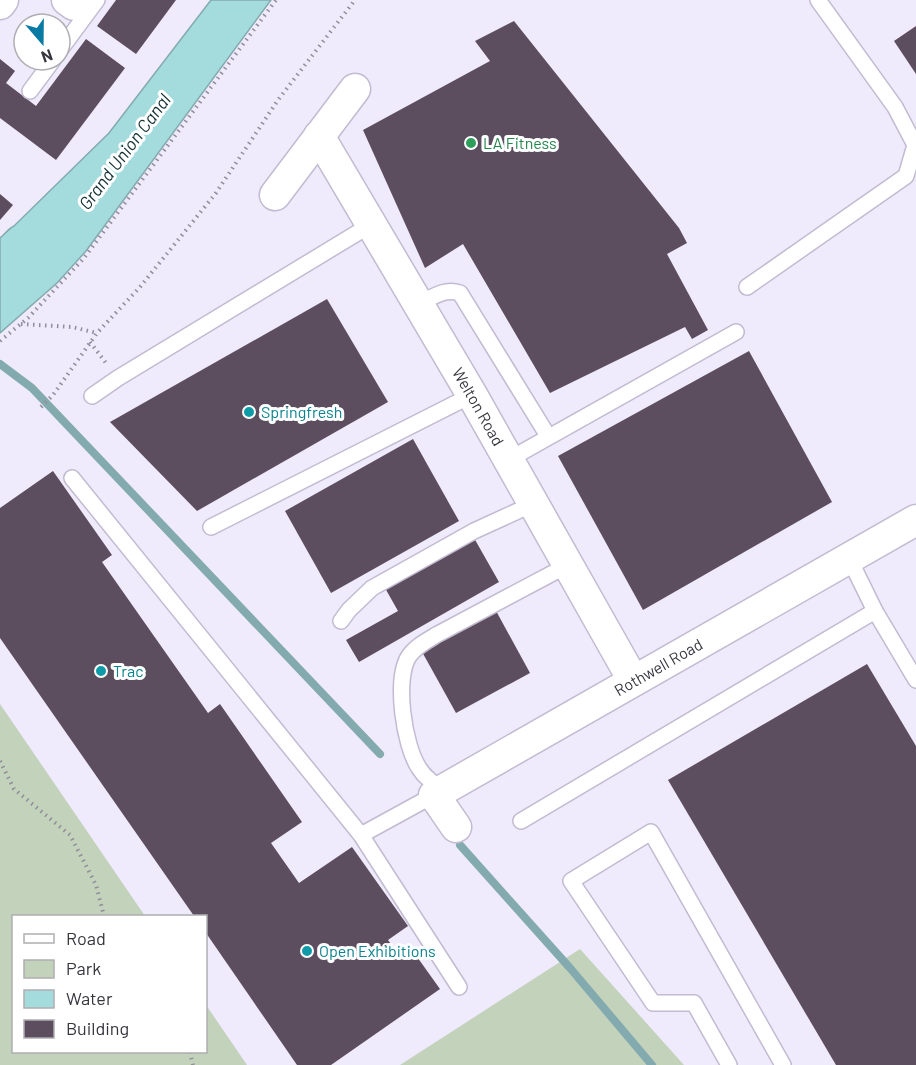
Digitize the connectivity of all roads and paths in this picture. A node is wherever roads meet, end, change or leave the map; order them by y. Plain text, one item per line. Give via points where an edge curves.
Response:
1 (3, 0) edge
2 (276, 0) edge
3 (355, 0) edge
4 (818, 0) edge
5 (0, 4) edge
6 (81, 5) edge
7 (72, 24) edge
8 (43, 72) edge
9 (355, 89) dead end
10 (30, 91) dead end
11 (319, 136) junction
12 (275, 195) dead end
13 (372, 224) junction
14 (747, 287) dead end
15 (419, 304) junction
16 (21, 324) junction
17 (736, 332) dead end
18 (97, 333) junction
19 (0, 341) edge
20 (472, 395) junction
21 (92, 396) dead end
22 (41, 407) dead end
23 (549, 436) junction
24 (508, 460) junction
25 (72, 478) dead end
26 (534, 504) junction
27 (916, 520) edge
28 (211, 527) dead end
29 (849, 558) junction
30 (568, 565) junction
31 (875, 611) junction
32 (340, 621) dead end
33 (633, 680) junction
34 (916, 680) edge
35 (0, 761) edge
36 (438, 792) junction
37 (521, 821) dead end
38 (456, 827) dead end
39 (361, 835) junction
40 (104, 915) edge
41 (459, 987) dead end
42 (729, 1065) edge
43 (783, 1065) edge

1 - 5 street
2 - 16 path via 84,258
3 - 18 path via 278,100 216,193
4 - 14 lane via 895,107 915,145 906,176
6 - 7 lane
8 - 10 lane
9 - 11 street
11 - 12 street
11 - 13 street, Welton Road
13 - 15 street, Welton Road
13 - 21 lane
15 - 20 street, Welton Road
15 - 23 lane via 443,292 460,293
16 - 18 path via 72,327
16 - 19 path
17 - 23 lane
18 - 22 path
20 - 24 street, Welton Road
20 - 28 lane
23 - 24 lane
24 - 26 street, Welton Road
25 - 39 lane
26 - 30 street, Welton Road
26 - 32 lane via 474,531 372,588
27 - 29 street, Rothwell Road
29 - 31 lane
29 - 33 street, Rothwell Road
30 - 33 street, Welton Road
30 - 36 lane via 438,634 419,645 409,657 402,690 407,741 418,767
31 - 34 lane
31 - 37 lane
33 - 36 street, Rothwell Road
35 - 40 path via 14,789 70,835 96,885
36 - 38 street
36 - 39 lane
39 - 41 lane
42 - 43 lane via 694,1003 653,1003 571,880 651,832

